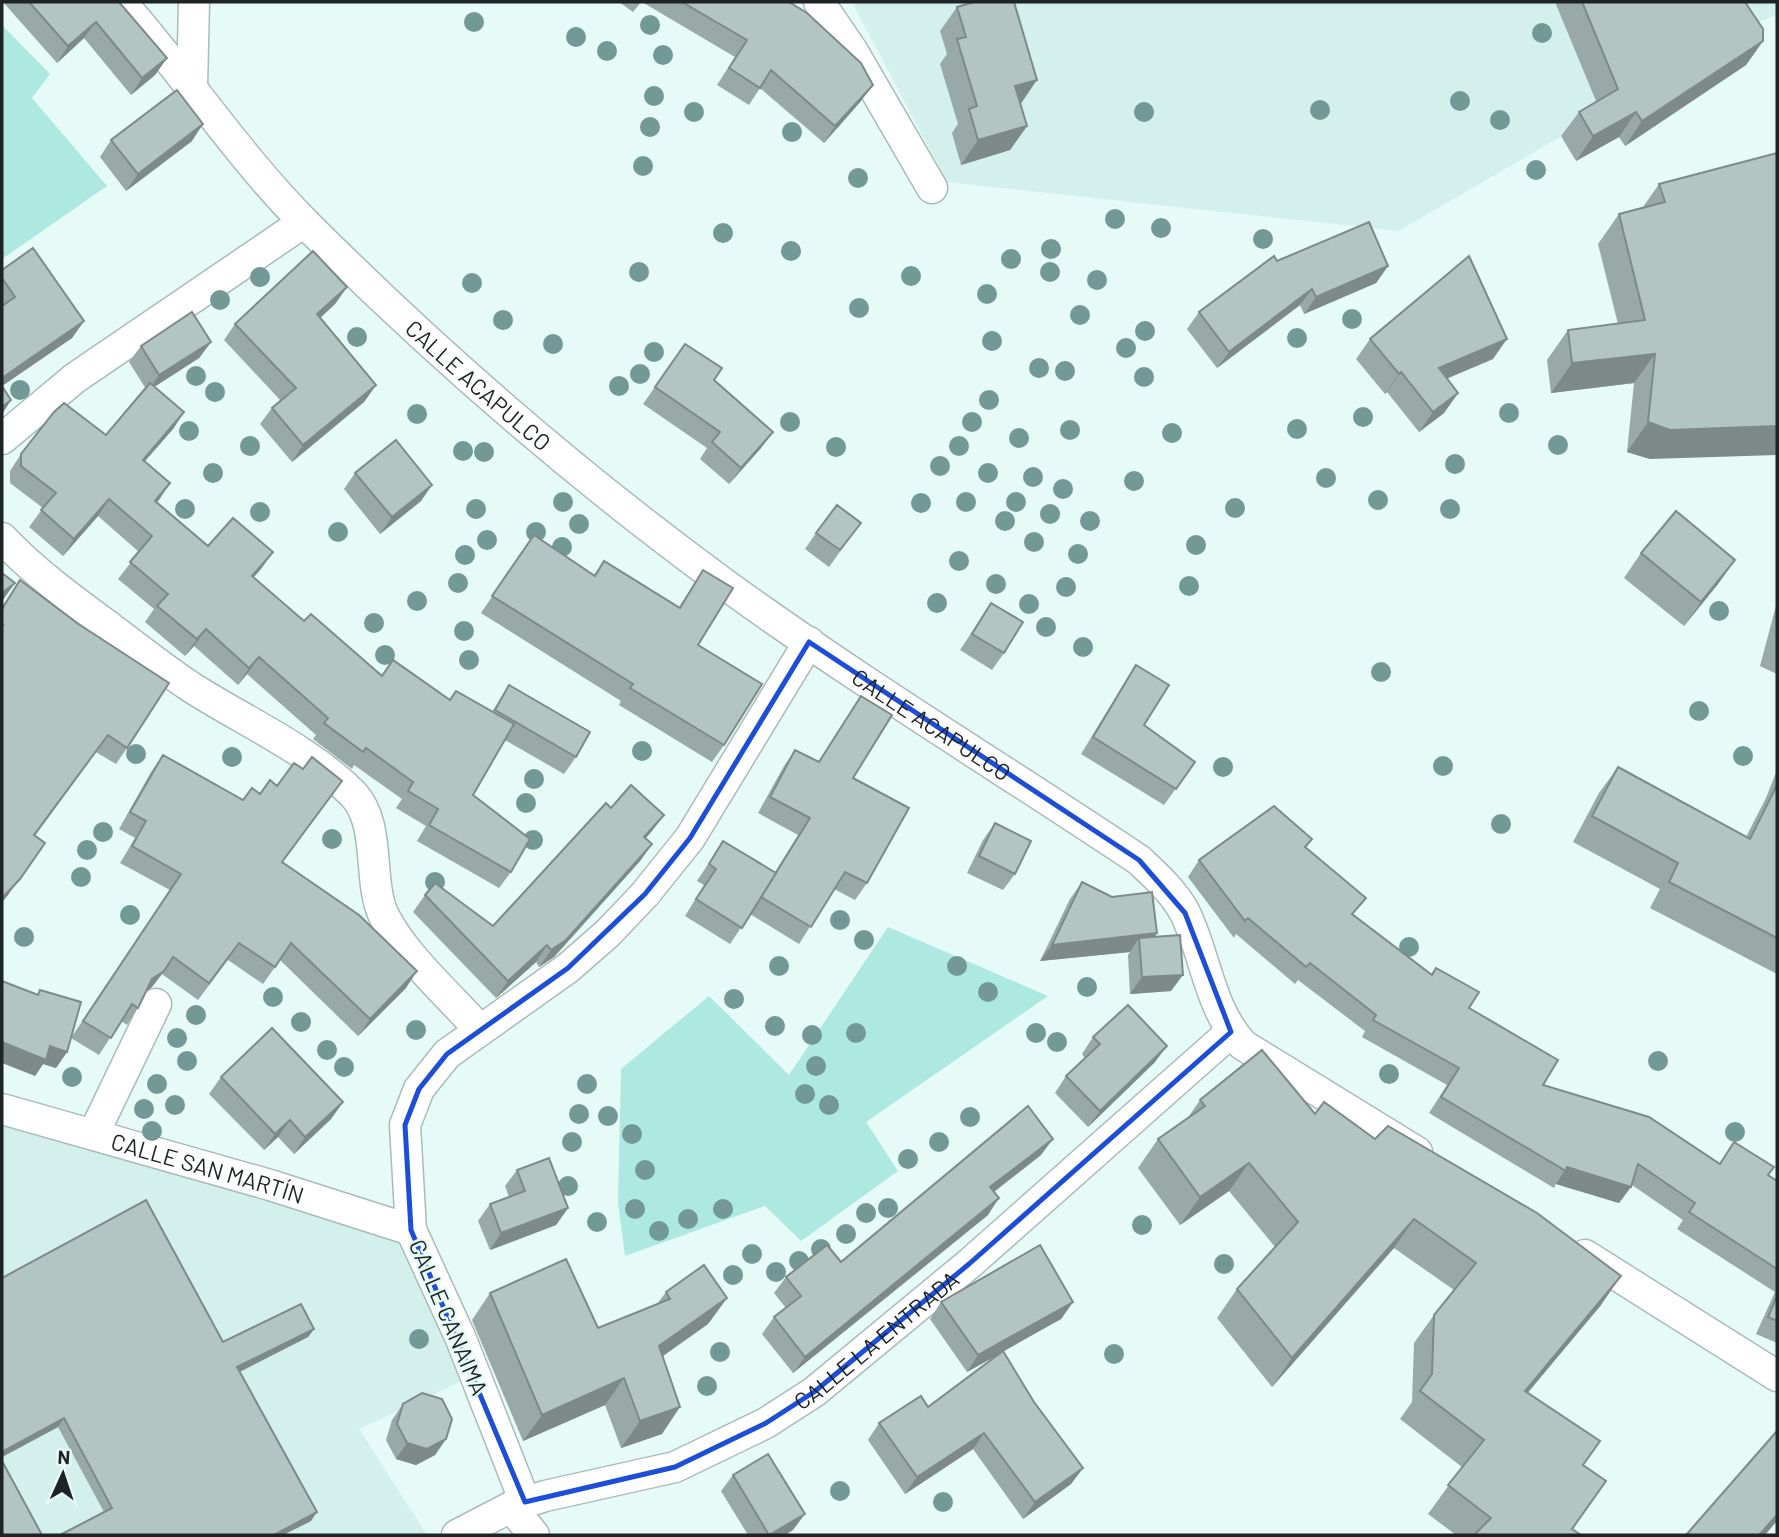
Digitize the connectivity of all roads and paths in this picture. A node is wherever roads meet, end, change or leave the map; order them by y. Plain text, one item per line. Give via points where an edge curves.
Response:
1 (121, 2) edge
2 (194, 2) edge
3 (819, 2) edge
4 (192, 87) junction
5 (932, 188) dead end
6 (304, 222) junction
7 (2, 439) edge
8 (2, 538) edge
9 (808, 642) junction
10 (156, 1004) dead end
11 (480, 1030) junction
12 (1231, 1032) junction
13 (2, 1109) edge
14 (94, 1133) junction
15 (1440, 1165) edge
16 (411, 1230) junction
17 (1567, 1244) edge
18 (1777, 1376) edge
19 (518, 1504) junction
20 (457, 1535) edge
21 (534, 1535) edge

1 - 4 street, CALLE ACAPULCO
2 - 4 street
3 - 5 street
4 - 6 street, CALLE ACAPULCO via 262,177
6 - 7 street via 75,378
6 - 9 street, CALLE ACAPULCO via 572,467
8 - 11 street via 138,649 335,778 356,798 366,821 384,915 398,939
9 - 11 street via 690,838 645,894 568,968
9 - 12 street, CALLE ACAPULCO via 1139,860 1165,884 1185,913
10 - 14 street
11 - 16 street, CALLE CANAIMA via 447,1054 419,1088 405,1125
12 - 15 street, CALLE ACAPULCO via 1243,1045
12 - 19 street, CALLE LA ENTRADA via 969,1265 814,1392 766,1423 675,1467
13 - 14 street, CALLE SAN MARTÍN
14 - 16 street, CALLE SAN MARTÍN
16 - 19 street, CALLE CANAIMA via 461,1339
17 - 18 street
19 - 20 street, CALLE LA ENTRADA
19 - 21 street, CALLE CANAIMA

